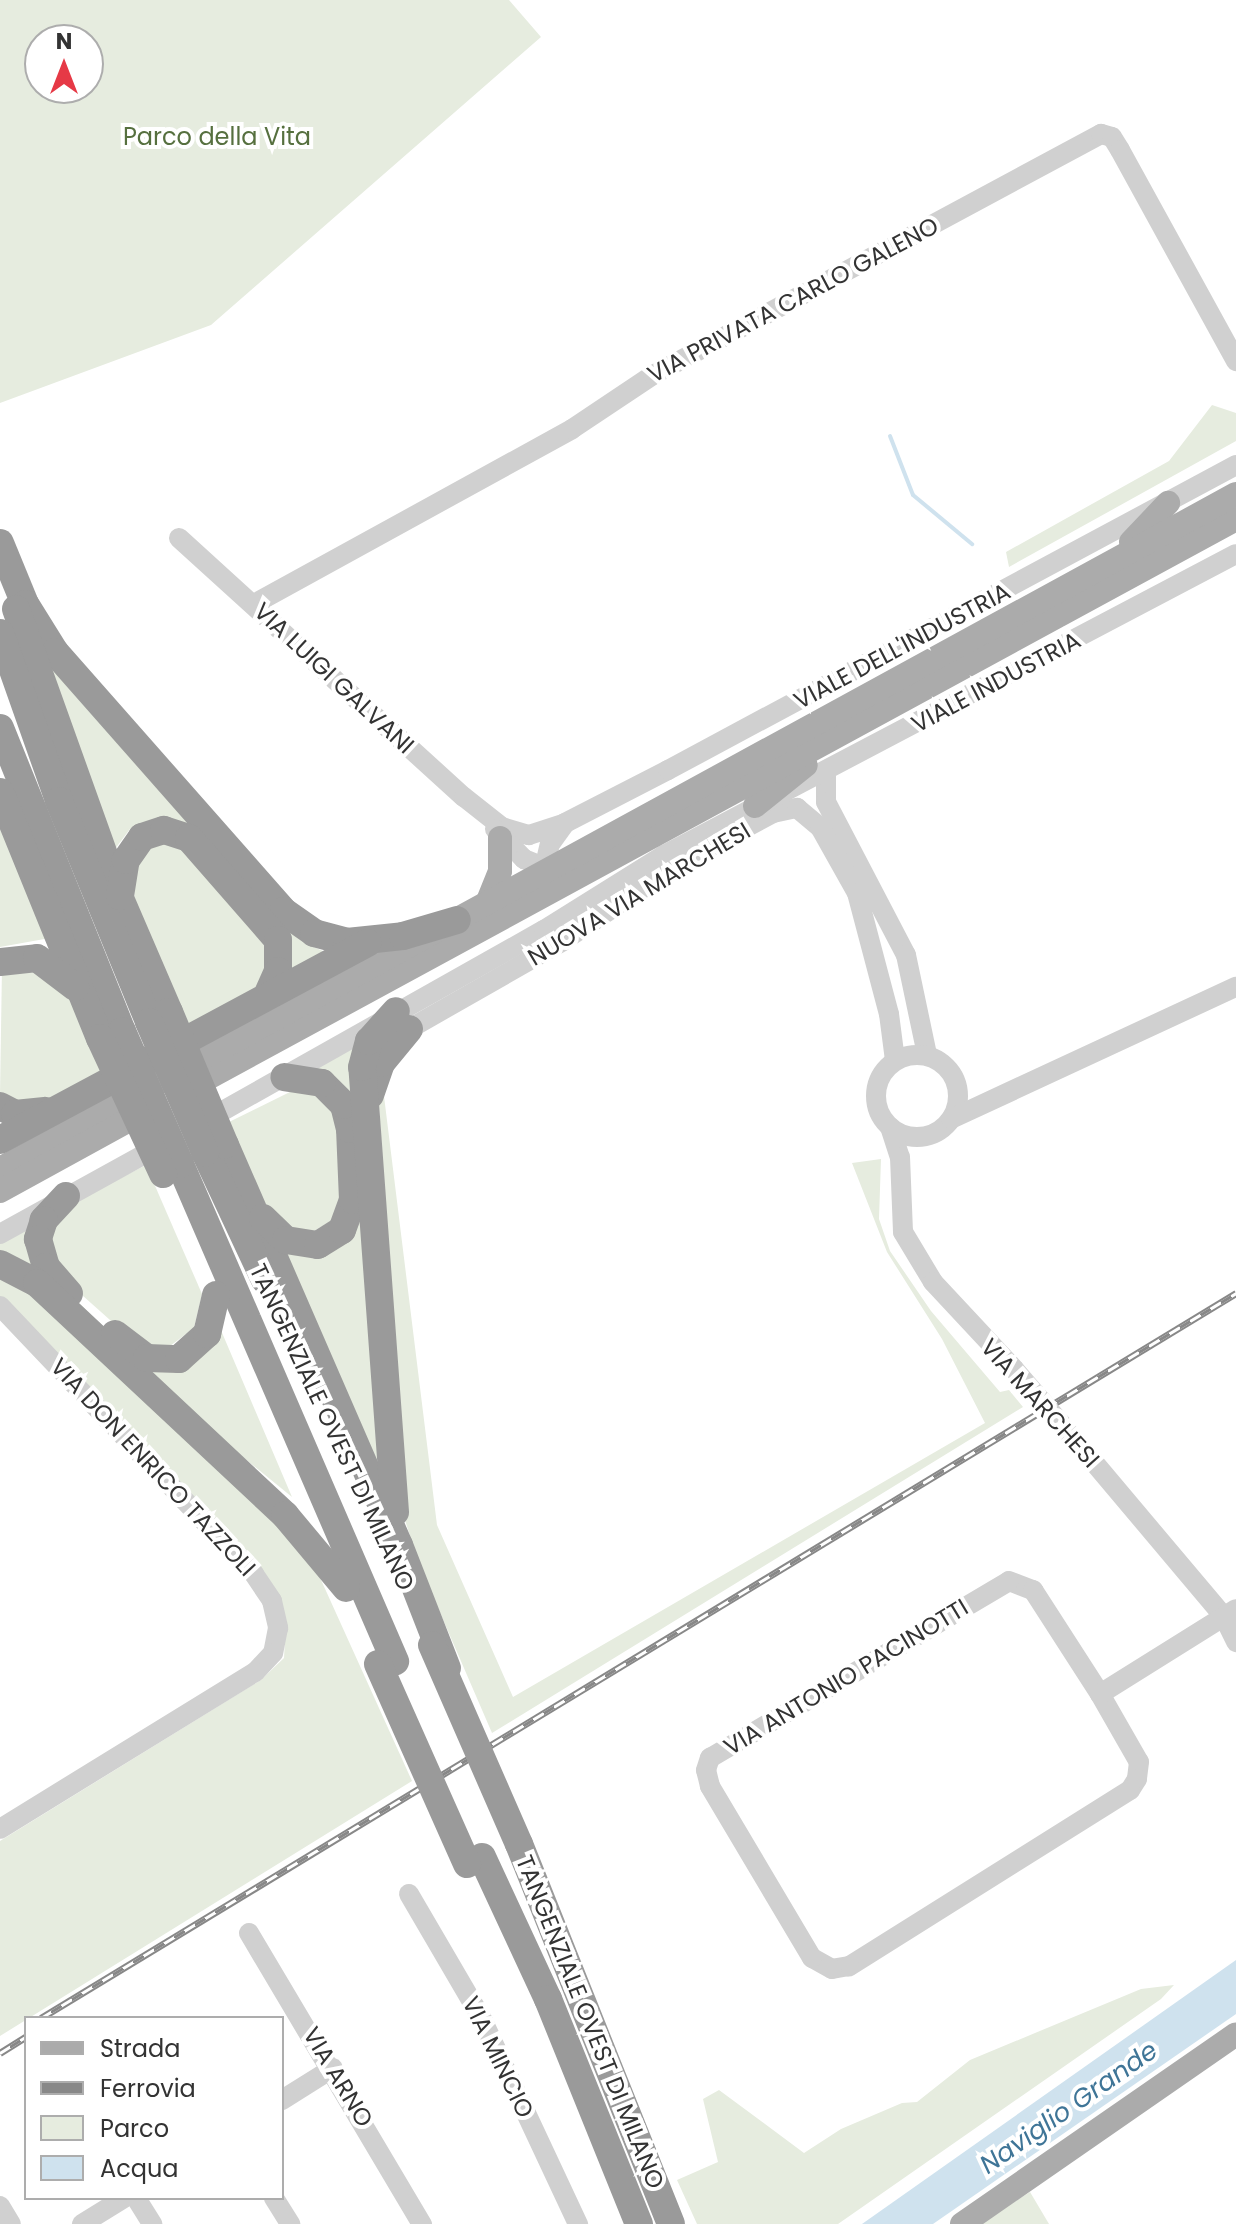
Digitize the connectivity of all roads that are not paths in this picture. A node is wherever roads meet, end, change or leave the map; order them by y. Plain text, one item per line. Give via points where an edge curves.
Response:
1 (1236, 361) edge
2 (1236, 465) edge
3 (1236, 494) edge
4 (1168, 503) junction
5 (1236, 519) edge
6 (179, 538) dead end
7 (0, 543) edge
8 (1236, 554) edge
9 (1116, 559) junction
10 (0, 560) edge
11 (254, 604) junction
12 (0, 633) edge
13 (0, 728) edge
14 (848, 730) junction
15 (826, 774) junction
16 (0, 792) edge
17 (783, 793) junction
18 (755, 806) junction
19 (565, 823) junction
20 (820, 827) junction
21 (495, 828) junction
22 (544, 869) junction
23 (582, 874) junction
24 (119, 896) junction
25 (488, 901) junction
26 (457, 920) junction
27 (367, 943) junction
28 (0, 962) edge
29 (1236, 987) edge
30 (268, 993) junction
31 (159, 1017) junction
32 (402, 1020) junction
33 (105, 1030) junction
34 (927, 1055) junction
35 (895, 1060) junction
36 (284, 1077) junction
37 (958, 1089) junction
38 (997, 1098) junction
39 (0, 1106) edge
40 (50, 1110) junction
41 (951, 1119) junction
42 (890, 1127) junction
43 (927, 1136) junction
44 (0, 1140) edge
45 (193, 1159) junction
46 (0, 1169) edge
47 (901, 1172) junction
48 (0, 1191) edge
49 (66, 1196) junction
50 (251, 1202) junction
51 (0, 1234) edge
52 (0, 1264) edge
53 (216, 1295) junction
54 (0, 1306) edge
55 (399, 1545) junction
56 (346, 1588) junction
57 (1232, 1617) edge
58 (1236, 1642) edge
59 (435, 1643) junction
60 (386, 1663) junction
61 (1100, 1694) junction
62 (0, 1829) edge
63 (409, 1894) dead end
64 (249, 1933) dead end
65 (1236, 2034) edge
66 (333, 2068) junction
67 (284, 2099) edge
68 (121, 2200) edge
69 (137, 2200) edge
70 (275, 2200) edge
71 (0, 2206) edge
72 (670, 2222) edge
73 (11, 2224) edge
74 (82, 2224) edge
75 (152, 2224) edge
76 (290, 2224) edge
77 (422, 2224) edge
78 (578, 2224) edge
79 (639, 2224) edge
80 (962, 2224) edge

1 - 11 street, VIA PRIVATA CARLO GALENO via 1120,150 1112,137 1101,134 624,391 572,429
2 - 4 street, VIALE DELL'INDUSTRIA
3 - 9 main road
4 - 9 main road
4 - 19 street, VIALE DELL'INDUSTRIA
5 - 14 main road
6 - 11 street, VIA LUIGI GALVANI
7 - 27 highway via 25,604 55,652 266,896 314,933
8 - 15 street, VIALE INDUSTRIA
9 - 22 main road
10 - 24 highway
11 - 21 street, VIA LUIGI GALVANI
12 - 31 highway, TANGENZIALE OVEST DI MILANO via 59,801
13 - 33 highway
14 - 18 main road
14 - 23 main road
15 - 17 street, VIALE INDUSTRIA
15 - 34 street via 826,802 906,955
16 - 33 highway
17 - 18 street, VIALE INDUSTRIA
17 - 20 street via 808,801
18 - 32 street, VIALE INDUSTRIA
19 - 21 street, VIA LUIGI GALVANI via 520,835
19 - 22 street via 550,844
20 - 32 street, NUOVA VIA MARCHESI via 797,808 773,813 672,868 563,941
20 - 35 street via 857,893 872,937
21 - 22 street, VIA LUIGI GALVANI
21 - 25 main road via 500,871
22 - 23 street
22 - 25 main road
23 - 48 main road
24 - 30 highway via 126,860 142,837 164,830 189,838 278,940 280,960
24 - 31 highway
25 - 26 main road
26 - 27 highway
26 - 46 main road
27 - 30 highway
28 - 33 highway via 24,956 54,966
29 - 38 street
30 - 40 highway
31 - 45 highway, TANGENZIALE OVEST DI MILANO, bridge
32 - 36 street
32 - 55 highway via 363,1055
33 - 45 highway, bridge
34 - 35 street
34 - 37 street via 947,1067
35 - 42 street via 881,1074 875,1093 878,1112
36 - 49 street
36 - 50 highway via 322,1083 344,1105 354,1181 349,1216 338,1234 323,1243 296,1244 274,1232
37 - 38 street via 979,1099
37 - 41 street
38 - 41 street
39 - 40 highway via 15,1114
40 - 44 highway
41 - 43 street
42 - 43 street
42 - 47 street, VIA MARCHESI
43 - 47 street
45 - 50 highway
45 - 53 highway
45 - 59 highway, TANGENZIALE OVEST DI MILANO
45 - 60 highway, TANGENZIALE OVEST DI MILANO
47 - 57 street, VIA MARCHESI, bridge via 899,1212 915,1254 955,1309
49 - 51 street
49 - 53 highway via 42,1224 38,1239 43,1262 76,1300 143,1356 169,1361 193,1350 209,1328
50 - 55 highway
52 - 56 highway via 37,1283 274,1505
53 - 56 highway
54 - 62 street, VIA DON ENRICO TAZZOLI via 254,1574 272,1601 278,1628 273,1653 255,1672
55 - 59 highway
56 - 60 highway
57 - 58 street, VIA MARCHESI
57 - 61 street
59 - 72 highway, TANGENZIALE OVEST DI MILANO, bridge
60 - 79 highway, TANGENZIALE OVEST DI MILANO, bridge via 506,1941 548,1999
61 - 61 street, VIA ANTONIO PACINOTTI via 1033,1590 1009,1581 710,1758 706,1770 812,1958 832,1969 849,1966 1130,1790 1139,1762
63 - 78 street, VIA MINCIO via 481,2017
64 - 66 street, VIA ARNO
65 - 80 main road
66 - 67 street
66 - 77 street, VIA ARNO
68 - 74 street
69 - 75 street
70 - 76 street
71 - 73 street

